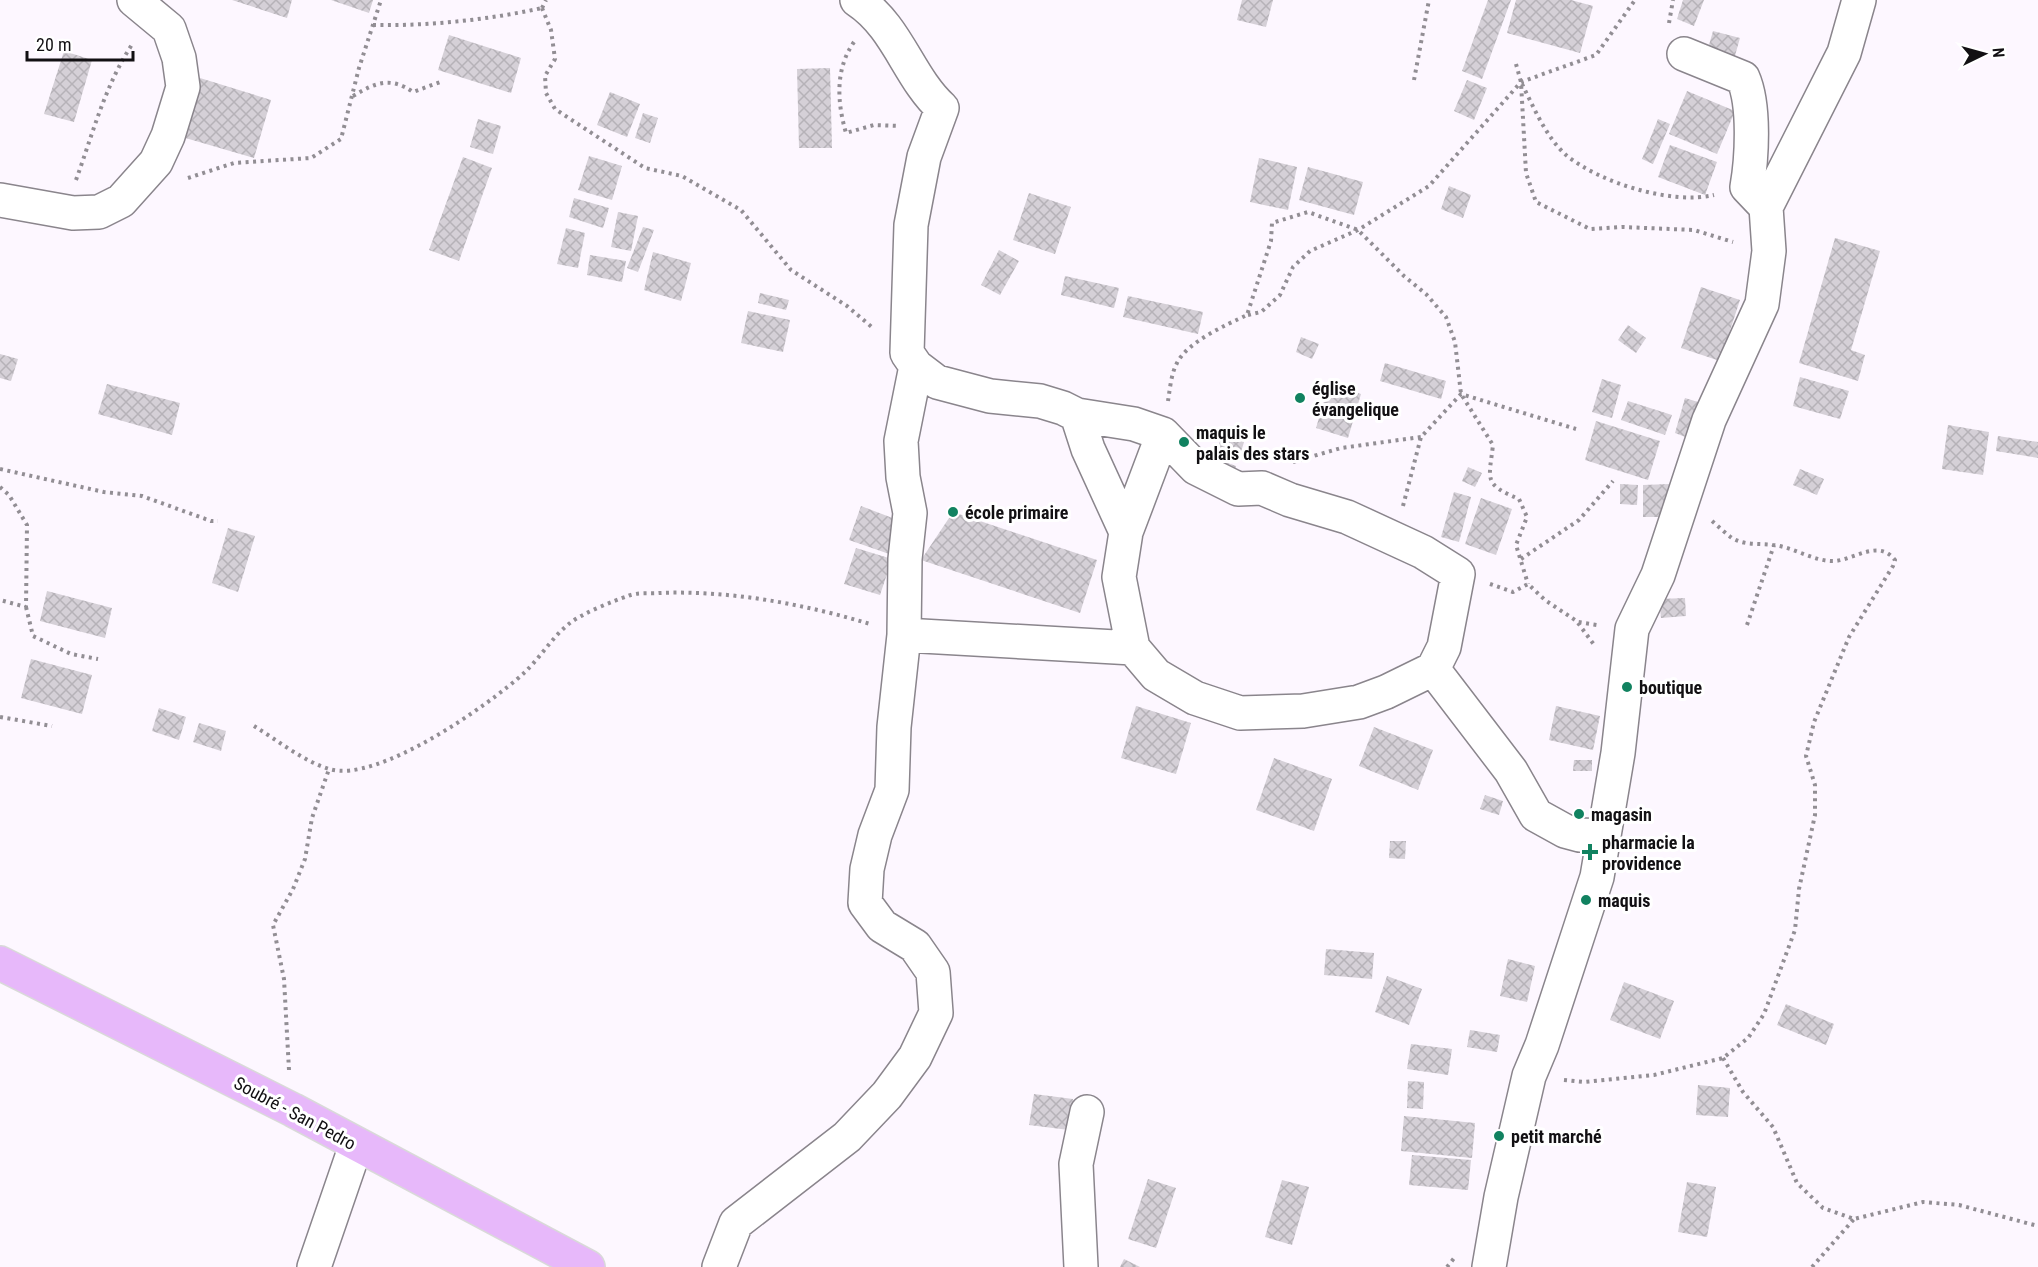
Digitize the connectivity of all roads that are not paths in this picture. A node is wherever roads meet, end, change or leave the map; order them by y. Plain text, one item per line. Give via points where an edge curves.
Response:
1 (1859, 0) edge
2 (866, 6) edge
3 (143, 8) edge
4 (1684, 54) dead end
5 (1757, 197) junction
6 (0, 200) edge
7 (911, 359) junction
8 (1077, 415) junction
9 (1163, 434) junction
10 (1126, 532) junction
11 (904, 634) junction
12 (1133, 648) junction
13 (1433, 669) junction
14 (1603, 836) junction
15 (0, 963) edge
16 (1087, 1112) dead end
17 (356, 1145) junction
18 (314, 1267) edge
19 (588, 1267) edge
20 (719, 1267) edge
21 (1081, 1267) edge
22 (1489, 1267) edge

1 - 5 street via 1844,53
2 - 7 street via 917,74 927,94 942,108 924,157 911,225
3 - 6 street via 169,29 183,87 168,135 147,175 120,201 99,212 72,213
4 - 5 street via 1743,78 1748,90
5 - 14 street via 1769,251 1762,304 1709,420 1638,629
7 - 8 street via 937,382 990,396 1040,401
7 - 11 street via 901,441 910,513
8 - 9 street via 1134,424
8 - 10 street
9 - 10 street
9 - 13 street via 1196,468 1238,489 1262,488 1347,517 1423,552 1458,574 1444,646
10 - 12 street via 1119,577
11 - 12 street
11 - 20 street via 892,790 870,858 865,903 882,926 915,946 933,972 936,1013 915,1057 887,1095 847,1137 736,1223
12 - 13 street via 1156,675 1195,698 1240,713 1303,711 1359,702
13 - 14 street via 1511,771 1536,815 1565,831
14 - 22 street via 1589,907 1529,1076
15 - 17 main road, Soubré - San Pedro
16 - 21 street via 1076,1164
17 - 18 street
17 - 19 main road, Soubré - San Pedro

